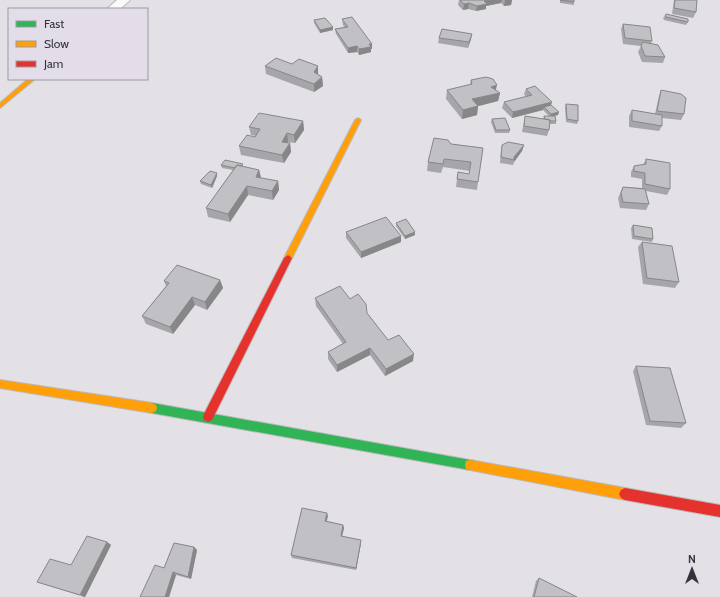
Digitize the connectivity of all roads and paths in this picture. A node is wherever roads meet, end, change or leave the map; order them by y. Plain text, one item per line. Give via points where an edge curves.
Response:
1 (124, 0) edge
2 (114, 8) edge
3 (31, 80) edge
4 (0, 106) edge
5 (358, 120) dead end
6 (0, 384) edge
7 (208, 417) junction
8 (720, 511) edge

1 - 2 street
3 - 4 street
5 - 7 street
6 - 7 street
7 - 8 street

